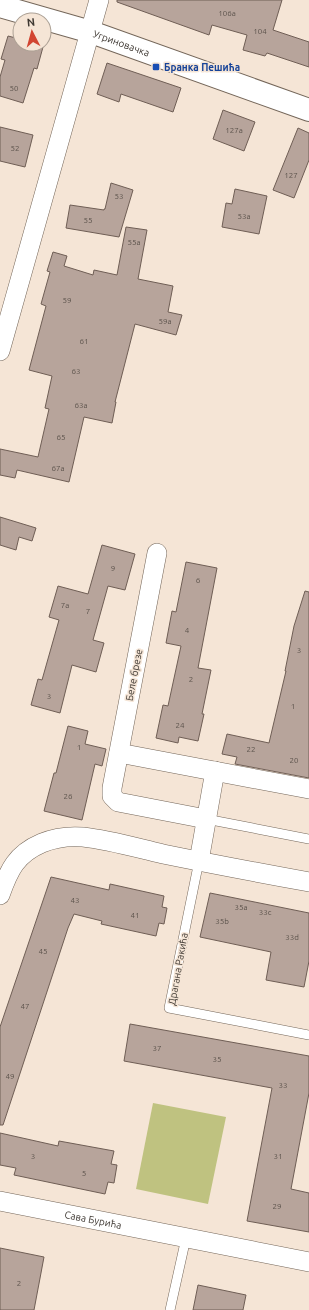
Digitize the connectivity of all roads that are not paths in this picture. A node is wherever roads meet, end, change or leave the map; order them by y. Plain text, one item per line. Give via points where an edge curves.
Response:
1 (99, 0) edge
2 (0, 6) edge
3 (91, 32) junction
4 (309, 110) edge
5 (0, 351) edge
6 (157, 553) dead end
7 (119, 753) junction
8 (215, 771) junction
9 (309, 789) edge
10 (206, 819) junction
11 (309, 839) edge
12 (199, 861) junction
13 (309, 882) edge
14 (0, 895) edge
15 (309, 1035) edge
16 (0, 1201) edge
17 (186, 1238) junction
18 (309, 1262) edge
19 (170, 1310) edge

1 - 3 street
2 - 3 main road, Угриновачка
3 - 4 main road, Угриновачка
3 - 5 street
6 - 7 street, Беле брезе
7 - 8 street
7 - 10 street, Беле брезе via 112,788 112,796 118,802
8 - 9 street
8 - 10 street
10 - 11 lane
10 - 12 street
12 - 13 street
12 - 14 street via 70,836 28,850 7,875
12 - 15 lane, Драгана Ракића via 169,1008
16 - 17 street, Сава Бурића
17 - 18 street, Сава Бурића
17 - 19 lane

